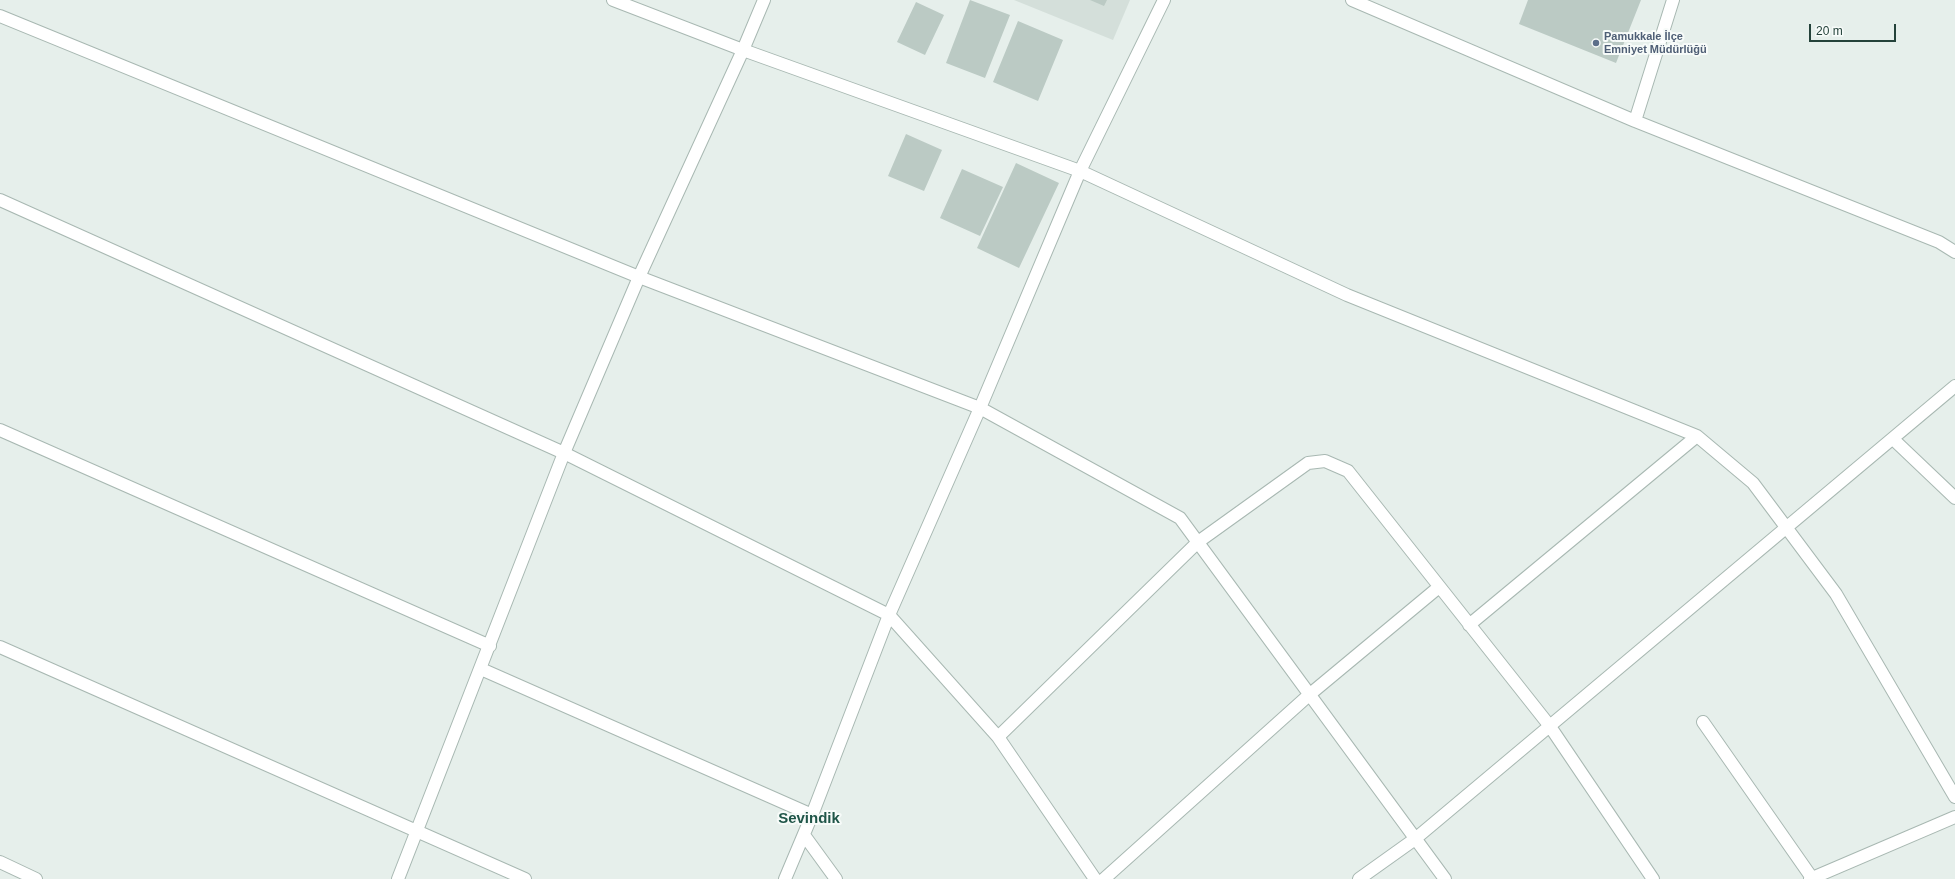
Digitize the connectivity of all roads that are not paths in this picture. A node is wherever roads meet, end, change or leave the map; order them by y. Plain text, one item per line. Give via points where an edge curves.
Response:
1 (613, 0) edge
2 (764, 0) edge
3 (1164, 0) edge
4 (1352, 0) edge
5 (1673, 0) edge
6 (0, 16) edge
7 (743, 50) junction
8 (1635, 120) junction
9 (1080, 171) junction
10 (0, 200) edge
11 (1955, 252) edge
12 (639, 277) junction
13 (1955, 386) edge
14 (980, 408) junction
15 (0, 430) edge
16 (1697, 436) junction
17 (1893, 438) junction
18 (564, 453) junction
19 (1955, 498) edge
20 (1787, 528) junction
21 (1198, 542) junction
22 (1439, 587) junction
23 (889, 615) junction
24 (1469, 625) junction
25 (490, 646) junction
26 (0, 647) edge
27 (481, 669) junction
28 (1309, 695) junction
29 (1703, 722) dead end
30 (1549, 725) junction
31 (998, 737) junction
32 (1955, 797) edge
33 (812, 815) junction
34 (1955, 817) edge
35 (418, 832) junction
36 (804, 835) junction
37 (1415, 839) junction
38 (0, 862) edge
39 (36, 879) edge
40 (398, 879) edge
41 (525, 879) edge
42 (785, 879) edge
43 (836, 879) edge
44 (1095, 879) edge
45 (1104, 879) edge
46 (1360, 879) edge
47 (1445, 879) edge
48 (1653, 879) edge
49 (1811, 879) edge

1 - 7 street
2 - 7 street
3 - 9 street
4 - 8 street
5 - 8 street
6 - 12 street
7 - 9 street
7 - 12 street
8 - 11 street via 1938,242
9 - 14 street
9 - 16 street via 1348,296
10 - 18 street
12 - 14 street
12 - 18 street
13 - 17 street
14 - 21 street via 1180,518
14 - 23 street
15 - 25 street
16 - 20 street via 1753,483
16 - 24 street
17 - 19 street
17 - 20 street
18 - 23 street
18 - 25 street
20 - 30 street
20 - 32 street via 1836,594
21 - 22 street via 1308,463 1325,461 1348,471
21 - 28 street
21 - 31 street
22 - 24 street
22 - 28 street
23 - 31 street
23 - 33 street
24 - 30 street
25 - 27 street
26 - 35 street
27 - 33 street
27 - 35 street
28 - 37 street
28 - 45 street
29 - 49 street
30 - 37 street
30 - 48 street
31 - 44 street
33 - 36 street
34 - 49 street
35 - 40 street
35 - 41 street
36 - 42 street
36 - 43 street
37 - 46 street
37 - 47 street
38 - 39 street

